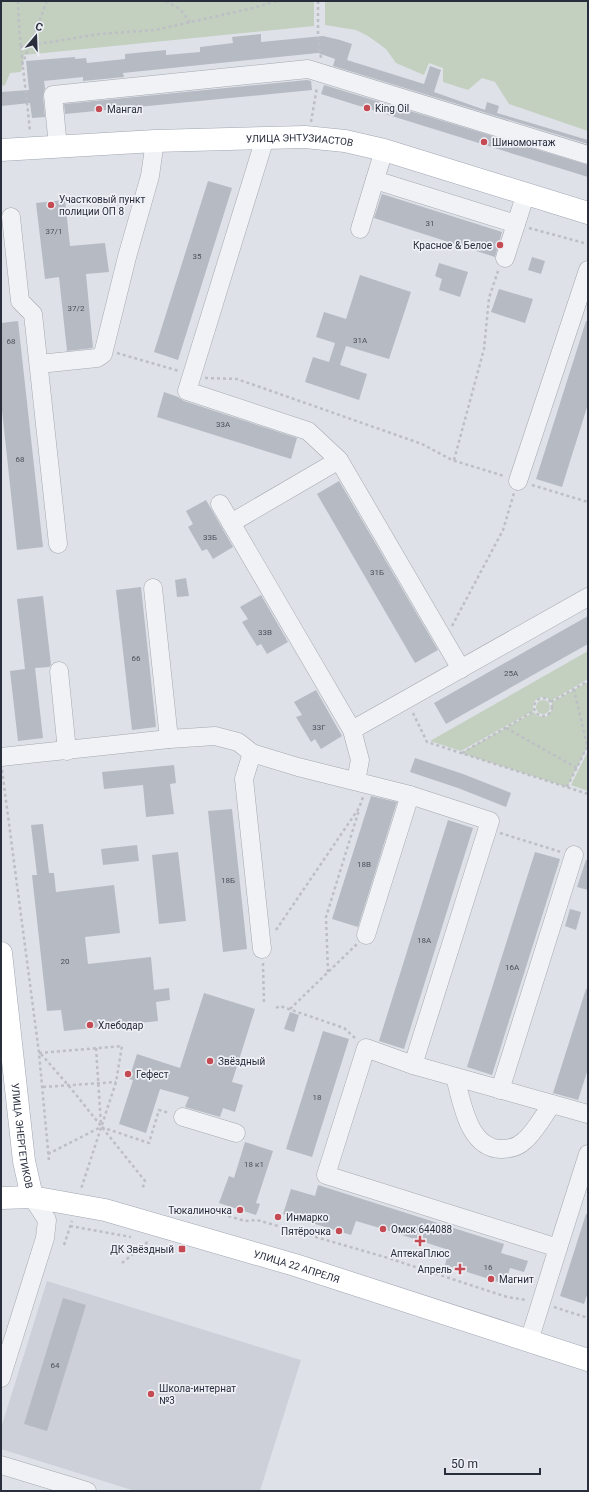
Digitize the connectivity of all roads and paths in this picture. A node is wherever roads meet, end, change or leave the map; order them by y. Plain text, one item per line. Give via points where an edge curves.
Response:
1 (18, 1) edge
2 (47, 1) edge
3 (166, 1) edge
4 (277, 1) edge
5 (190, 22) junction
6 (30, 45) junction
7 (20, 47) junction
8 (22, 66) junction
9 (265, 138) junction
10 (155, 141) junction
11 (58, 147) junction
12 (32, 148) junction
13 (1, 150) edge
14 (384, 150) junction
15 (588, 154) edge
16 (375, 180) junction
17 (526, 193) junction
18 (588, 213) edge
19 (12, 217) dead end
20 (516, 224) junction
21 (360, 229) dead end
22 (588, 244) edge
23 (505, 258) joint
24 (588, 270) edge
25 (105, 349) junction
26 (39, 364) junction
27 (192, 374) junction
28 (340, 460) junction
29 (454, 460) junction
30 (518, 481) junction
31 (588, 502) edge
32 (220, 504) dead end
33 (231, 523) junction
34 (58, 544) dead end
35 (153, 588) dead end
36 (588, 597) edge
37 (444, 641) junction
38 (461, 669) junction
39 (59, 671) dead end
40 (588, 681) edge
41 (574, 689) junction
42 (407, 699) junction
43 (551, 702) junction
44 (534, 712) junction
45 (506, 728) junction
46 (352, 730) junction
47 (169, 739) junction
48 (588, 747) edge
49 (67, 751) junction
50 (252, 753) junction
51 (461, 753) junction
52 (1, 757) edge
53 (1, 765) edge
54 (577, 768) junction
55 (362, 782) junction
56 (567, 787) junction
57 (588, 794) edge
58 (410, 795) junction
59 (359, 808) junction
60 (487, 829) junction
61 (574, 855) joint
62 (366, 935) joint
63 (262, 949) junction
64 (1, 953) edge
65 (328, 972) junction
66 (264, 1004) dead end
67 (276, 1008) dead end
68 (290, 1009) junction
69 (96, 1048) junction
70 (366, 1048) junction
71 (40, 1054) junction
72 (413, 1065) junction
73 (455, 1077) junction
74 (116, 1082) junction
75 (99, 1083) junction
76 (69, 1086) junction
77 (43, 1087) junction
78 (500, 1090) junction
79 (552, 1104) junction
80 (588, 1113) edge
81 (183, 1117) joint
82 (102, 1127) junction
83 (236, 1133) dead end
84 (48, 1154) junction
85 (588, 1154) edge
86 (49, 1161) dead end
87 (142, 1190) dead end
88 (80, 1192) dead end
89 (32, 1197) junction
90 (1, 1198) edge
91 (211, 1211) dead end
92 (72, 1221) dead end
93 (70, 1226) junction
94 (136, 1238) dead end
95 (144, 1239) dead end
96 (64, 1245) dead end
97 (558, 1248) junction
98 (122, 1263) dead end
99 (541, 1303) junction
100 (588, 1318) edge
101 (7, 1335) edge
102 (529, 1341) junction
103 (588, 1360) edge
104 (1, 1378) edge
105 (1, 1465) edge
106 (87, 1491) edge

1 - 7 path
2 - 6 path
3 - 5 path via 180,9
4 - 5 path
5 - 6 path via 154,30 99,34
6 - 7 path
6 - 8 path
7 - 8 path
8 - 12 path via 27,90
9 - 10 main road, УЛИЦА ЭНТУЗИАСТОВ
9 - 14 main road, УЛИЦА ЭНТУЗИАСТОВ via 305,137
9 - 27 street
10 - 11 main road, УЛИЦА ЭНТУЗИАСТОВ
10 - 25 street via 150,176 120,256
11 - 12 main road, УЛИЦА ЭНТУЗИАСТОВ
11 - 15 street via 53,95 308,69
12 - 13 main road, УЛИЦА ЭНТУЗИАСТОВ
14 - 16 street
14 - 17 main road, УЛИЦА ЭНТУЗИАСТОВ
16 - 20 street
16 - 21 street
17 - 18 main road, УЛИЦА ЭНТУЗИАСТОВ
17 - 20 street
19 - 26 street via 20,301 33,314
20 - 22 path
20 - 23 street
23 - 29 path via 496,273 489,298 484,349
24 - 30 street
25 - 26 street via 103,354 96,358
25 - 27 path
26 - 34 street
27 - 28 street via 187,391 308,431
27 - 29 path via 210,379 237,379 422,444
28 - 33 street
28 - 37 street
29 - 30 path
30 - 31 path
30 - 37 path via 503,530
32 - 33 street
33 - 46 street
35 - 47 street
36 - 38 street
37 - 38 street
38 - 42 street
39 - 49 street
40 - 41 path
41 - 43 path
41 - 48 path
42 - 46 street
42 - 51 path via 427,742
43 - 44 path via 540,698 534,704
43 - 44 path via 552,710 546,716
44 - 45 path
45 - 51 path
45 - 54 path
46 - 55 street via 360,760
47 - 49 street
47 - 50 street via 215,736 238,742
48 - 54 path
49 - 52 street
50 - 55 street
50 - 63 street via 244,779
51 - 56 path
53 - 71 path
54 - 56 path
55 - 58 street
55 - 59 path
56 - 57 path
58 - 60 street via 490,821
58 - 62 street
59 - 63 path
59 - 65 path via 326,917
60 - 61 path
60 - 72 street
61 - 78 street
62 - 65 path
63 - 66 path
64 - 89 main road, УЛИЦА ЭНЕРГЕТИКОВ via 24,1161
65 - 68 path
67 - 68 path via 280,1006
68 - 70 path via 344,1028
69 - 71 path
69 - 74 path via 122,1046
69 - 75 path
70 - 72 street
70 - 97 street via 326,1175
71 - 76 path
71 - 77 path
72 - 73 street
73 - 78 street
73 - 79 street via 466,1116 477,1137 493,1149 510,1149 524,1141
74 - 75 path
74 - 82 path
75 - 76 path
75 - 82 path
76 - 77 path
76 - 82 path
77 - 84 path
78 - 79 street
79 - 80 street
81 - 82 path via 159,1110 149,1143
81 - 83 street
82 - 84 path
82 - 87 path via 145,1181
82 - 88 path
84 - 86 path
85 - 97 street
89 - 90 main road, УЛИЦА 22 АПРЕЛЯ
89 - 101 street, УЛИЦА ЭНЕРГЕТИКОВ via 47,1220 46,1238
89 - 102 main road, УЛИЦА 22 АПРЕЛЯ via 105,1210 295,1265
91 - 99 path via 245,1220 257,1220 388,1258 507,1297
92 - 93 path
93 - 94 path
93 - 96 path
95 - 98 path via 151,1240
97 - 99 street
99 - 100 path
99 - 102 street
101 - 104 street, УЛИЦА ЭНЕРГЕТИКОВ
102 - 103 main road, УЛИЦА 22 АПРЕЛЯ
105 - 106 street

